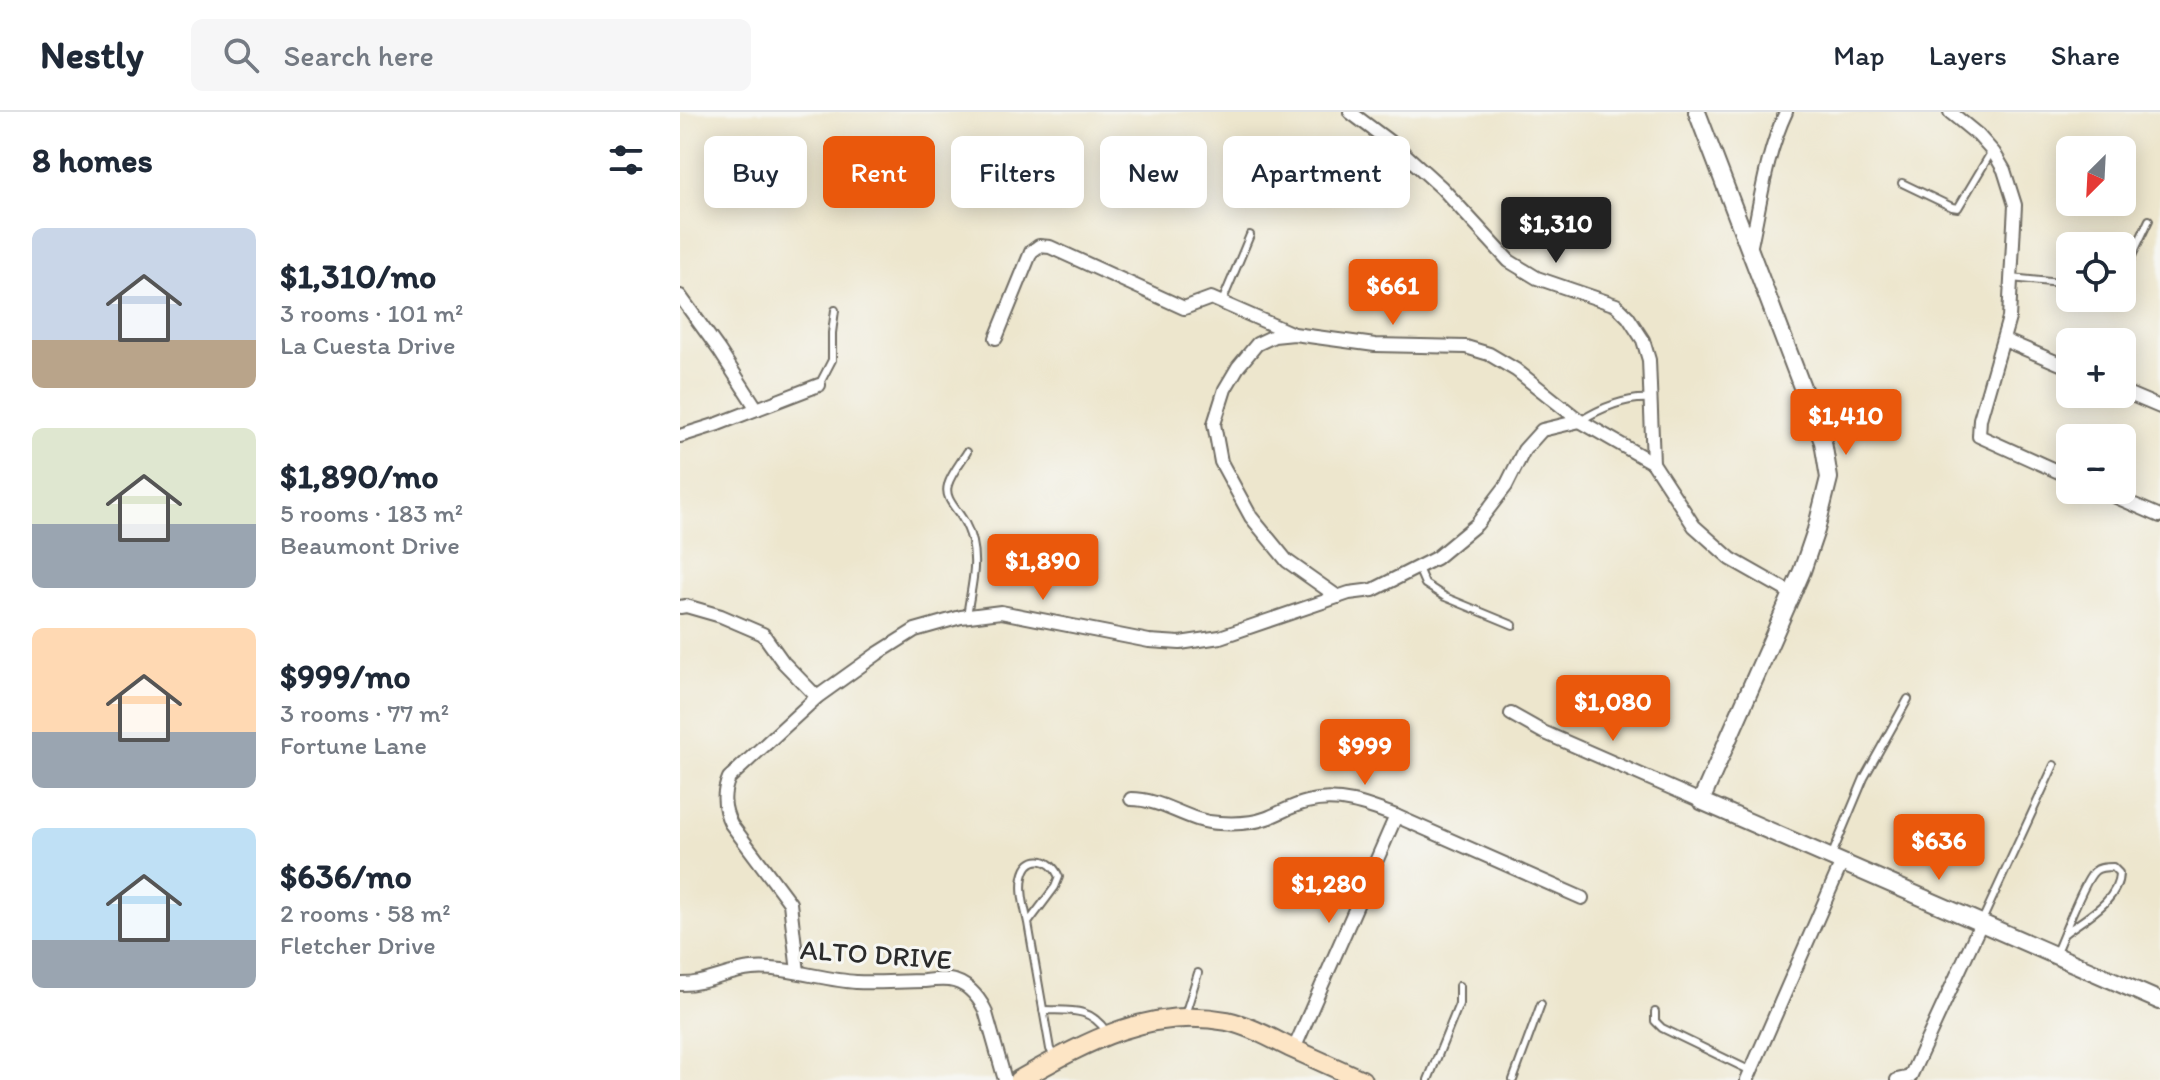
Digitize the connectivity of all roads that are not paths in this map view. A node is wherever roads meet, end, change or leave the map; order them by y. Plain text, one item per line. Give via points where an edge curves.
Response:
1 (1350, 112) edge
2 (1697, 112) edge
3 (1786, 112) edge
4 (1950, 112) edge
5 (1992, 151) junction
6 (1902, 183) dead end
7 (2149, 220) dead end
8 (1250, 235) dead end
9 (2136, 247) edge
10 (1750, 250) junction
11 (2011, 278) junction
12 (2056, 283) edge
13 (680, 296) edge
14 (1222, 303) junction
15 (835, 310) dead end
16 (1294, 334) junction
17 (996, 338) dead end
18 (2004, 340) junction
19 (2056, 362) edge
20 (819, 385) joint
21 (2136, 397) edge
22 (1651, 399) junction
23 (2160, 407) edge
24 (757, 409) junction
25 (1580, 421) junction
26 (680, 436) edge
27 (967, 452) dead end
28 (1653, 463) junction
29 (2056, 471) edge
30 (2132, 504) edge
31 (2160, 516) edge
32 (1418, 568) junction
33 (1791, 593) junction
34 (1338, 597) junction
35 (680, 607) edge
36 (967, 617) junction
37 (1513, 625) dead end
38 (817, 697) junction
39 (1908, 699) dead end
40 (1511, 714) dead end
41 (2054, 765) dead end
42 (1131, 799) dead end
43 (1701, 801) junction
44 (1396, 816) junction
45 (1837, 859) junction
46 (1582, 898) dead end
47 (1028, 923) junction
48 (1981, 923) junction
49 (2065, 933) junction
50 (2054, 955) junction
51 (798, 972) junction
52 (1198, 973) dead end
53 (680, 984) edge
54 (1459, 986) dead end
55 (2160, 1001) edge
56 (1541, 1004) dead end
57 (1043, 1010) junction
58 (1655, 1012) dead end
59 (1184, 1018) junction
60 (1108, 1034) junction
61 (1294, 1049) junction
62 (1056, 1059) junction
63 (1749, 1076) edge
64 (1914, 1078) edge
65 (1005, 1080) edge
66 (1019, 1080) edge
67 (1362, 1080) edge
68 (1428, 1080) edge
69 (1513, 1080) edge
70 (1897, 1080) edge

1 - 22 street via 1442,188 1520,269 1616,305 1643,340
2 - 10 street
3 - 10 street
4 - 5 street
5 - 6 lane via 1958,208
5 - 11 street via 2015,205
7 - 9 lane
8 - 14 lane
10 - 33 street via 1823,442 1829,478
11 - 12 lane
11 - 18 street
13 - 24 street
14 - 16 street
14 - 17 street via 1211,298 1184,308 1039,246 1031,252
15 - 20 lane via 832,360
16 - 25 street via 1375,345 1466,347 1516,370
16 - 34 street via 1257,344 1225,389 1214,424 1221,462 1251,517 1287,561
18 - 19 street
18 - 29 street via 1979,436
20 - 24 street
21 - 23 street
22 - 25 lane via 1634,398
22 - 28 street
24 - 26 street
25 - 28 street
25 - 32 street via 1542,430 1477,524
27 - 36 lane via 947,494 972,541 974,582
28 - 33 street via 1694,526 1731,559
30 - 31 street
32 - 34 street via 1373,590
32 - 37 lane via 1425,584 1445,597
33 - 43 street
34 - 36 street via 1220,637 1180,643 1001,612
35 - 38 street via 721,616 763,634
36 - 38 street via 915,630
38 - 51 street via 729,778 724,797 731,824 790,903
39 - 45 lane via 1864,778
40 - 43 street
41 - 48 lane
42 - 44 street via 1147,799 1213,823 1264,819 1322,799
43 - 45 street
44 - 46 street
44 - 61 street
45 - 48 street
45 - 63 street
47 - 47 lane via 1059,877 1044,861 1035,860 1023,875
47 - 57 lane
48 - 50 street
48 - 64 street
49 - 49 lane via 2094,871 2113,867 2119,884 2110,899
49 - 50 lane
50 - 55 street
51 - 53 street, ALTO DRIVE via 748,969
51 - 65 street, ALTO DRIVE via 830,980 950,980 964,985 985,1010
52 - 59 lane
54 - 68 lane via 1459,1004
56 - 69 lane
57 - 60 lane via 1086,1012
57 - 62 lane
58 - 63 lane via 1662,1028
59 - 60 main road via 1132,1024
59 - 61 main road via 1248,1027
60 - 62 main road
61 - 67 main road
62 - 66 main road
64 - 70 street

